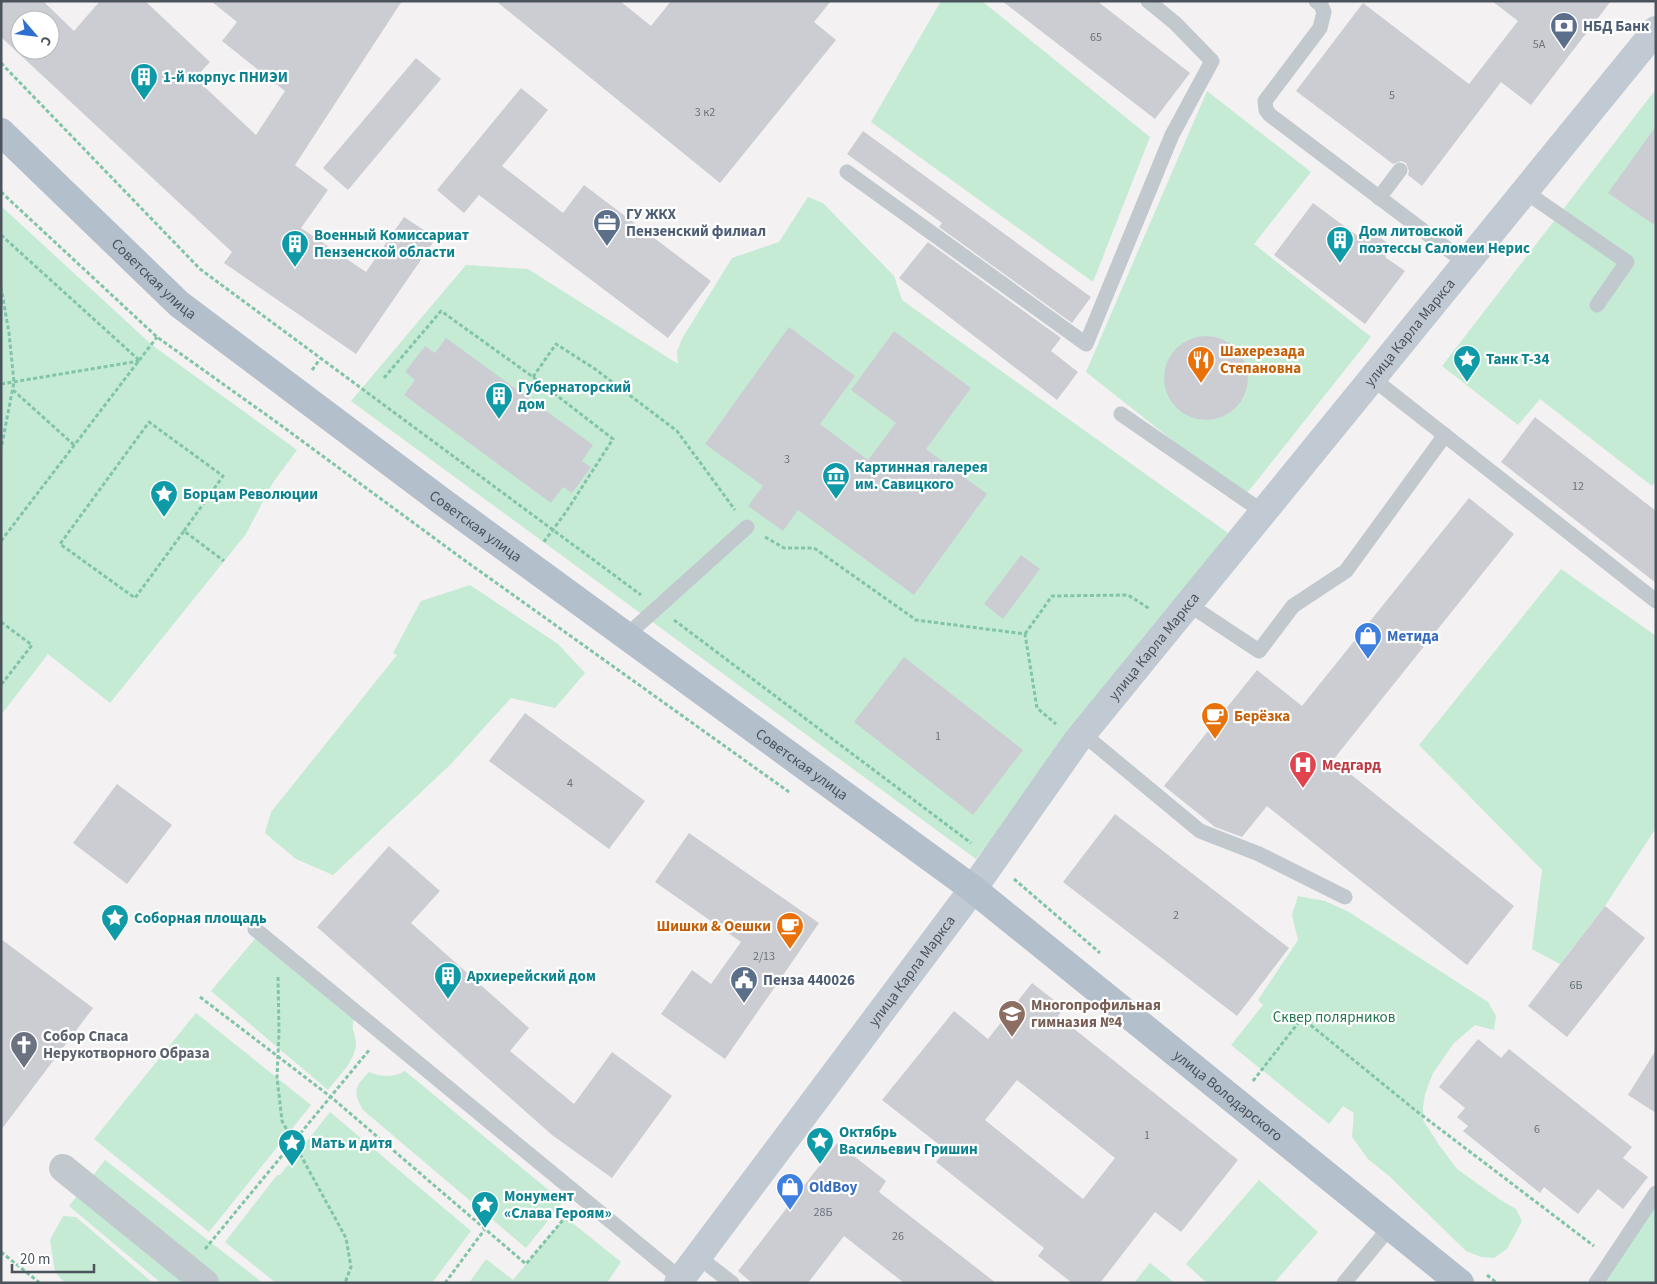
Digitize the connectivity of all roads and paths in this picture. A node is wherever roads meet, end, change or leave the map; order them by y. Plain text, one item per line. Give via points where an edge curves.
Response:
1 (1148, 1) edge
2 (1316, 1) edge
3 (1656, 30) edge
4 (1, 64) edge
5 (1, 132) edge
6 (1400, 170) dead end
7 (847, 172) dead end
8 (1524, 191) junction
9 (1, 192) edge
10 (1380, 198) junction
11 (1, 235) edge
12 (1466, 263) junction
13 (1, 287) edge
14 (1597, 304) dead end
15 (157, 337) junction
16 (140, 361) junction
17 (534, 377) junction
18 (384, 378) dead end
19 (1372, 378) junction
20 (14, 382) junction
21 (1, 384) edge
22 (12, 390) junction
23 (1121, 414) dead end
24 (1445, 435) junction
25 (74, 446) junction
26 (1, 449) edge
27 (1263, 512) junction
28 (747, 527) junction
29 (553, 530) junction
30 (184, 531) junction
31 (1, 541) edge
32 (224, 561) dead end
33 (528, 563) junction
34 (1656, 601) edge
35 (657, 608) junction
36 (1180, 613) junction
37 (1, 622) edge
38 (1025, 634) junction
39 (626, 636) junction
40 (1, 685) edge
41 (1079, 738) junction
42 (791, 793) dead end
43 (993, 860) junction
44 (973, 889) junction
45 (1346, 897) dead end
46 (256, 929) dead end
47 (277, 946) junction
48 (1104, 957) dead end
49 (200, 997) dead end
50 (383, 1034) junction
51 (278, 1056) junction
52 (1252, 1084) dead end
53 (331, 1097) junction
54 (293, 1142) junction
55 (63, 1168) dead end
56 (1656, 1193) edge
57 (582, 1197) junction
58 (1390, 1227) junction
59 (485, 1229) junction
60 (1, 1252) edge
61 (697, 1256) junction
62 (1611, 1260) junction
63 (197, 1276) edge
64 (679, 1281) edge
65 (40, 1283) edge
66 (345, 1283) edge
67 (445, 1283) edge
68 (732, 1283) edge
69 (1344, 1283) edge
70 (1460, 1283) edge
71 (1596, 1283) edge

1 - 7 lane via 1175,22 1212,61 1172,135 1086,344
2 - 10 lane via 1324,12 1320,28 1265,102 1266,110
3 - 8 street, улица Карла Маркса
4 - 29 path via 200,269
5 - 33 main road, Советская улица via 179,304
6 - 10 lane
8 - 12 street, улица Карла Маркса
8 - 14 lane via 1627,262
9 - 15 path
10 - 12 lane
11 - 16 path
12 - 19 street, улица Карла Маркса
13 - 20 path
15 - 16 path
15 - 42 path
16 - 20 path
16 - 25 path
17 - 18 path via 441,311
17 - 28 path via 556,344 595,369 677,431
17 - 29 path via 613,439
19 - 24 lane
19 - 27 street, улица Карла Маркса
20 - 21 path
20 - 22 path
22 - 25 path
22 - 26 path
23 - 27 lane
24 - 34 lane
24 - 36 lane via 1346,571 1293,606 1259,651
25 - 31 path
27 - 36 street, улица Карла Маркса
28 - 35 lane
28 - 38 path via 784,548 814,548 916,620
29 - 33 path
29 - 35 path
30 - 30 path via 135,598 60,544 149,422 223,476
30 - 32 path
33 - 39 main road, Советская улица
35 - 39 lane
35 - 43 path
36 - 38 path via 1128,594 1052,596
36 - 41 street, улица Карла Маркса
37 - 40 path via 32,645
38 - 41 path via 1037,708
39 - 44 main road, Советская улица
41 - 43 street, улица Карла Маркса
41 - 45 lane via 1200,831 1259,854
43 - 44 street, улица Карла Маркса
43 - 48 path
44 - 58 main road, улица Володарского
44 - 61 street, улица Карла Маркса
46 - 47 lane
47 - 50 lane
47 - 51 path
49 - 51 path
50 - 53 path
50 - 57 lane
51 - 53 path
51 - 54 path via 276,1077 282,1121
52 - 62 path via 1302,1018 1415,1110
53 - 54 path
53 - 59 path
54 - 63 path
54 - 66 path via 346,1238 352,1267
55 - 63 street
56 - 62 lane
57 - 59 path via 526,1264
57 - 64 lane
58 - 69 lane
58 - 70 main road, улица Володарского
59 - 67 path
60 - 65 path
61 - 64 street, улица Карла Маркса
61 - 68 lane
62 - 71 lane

